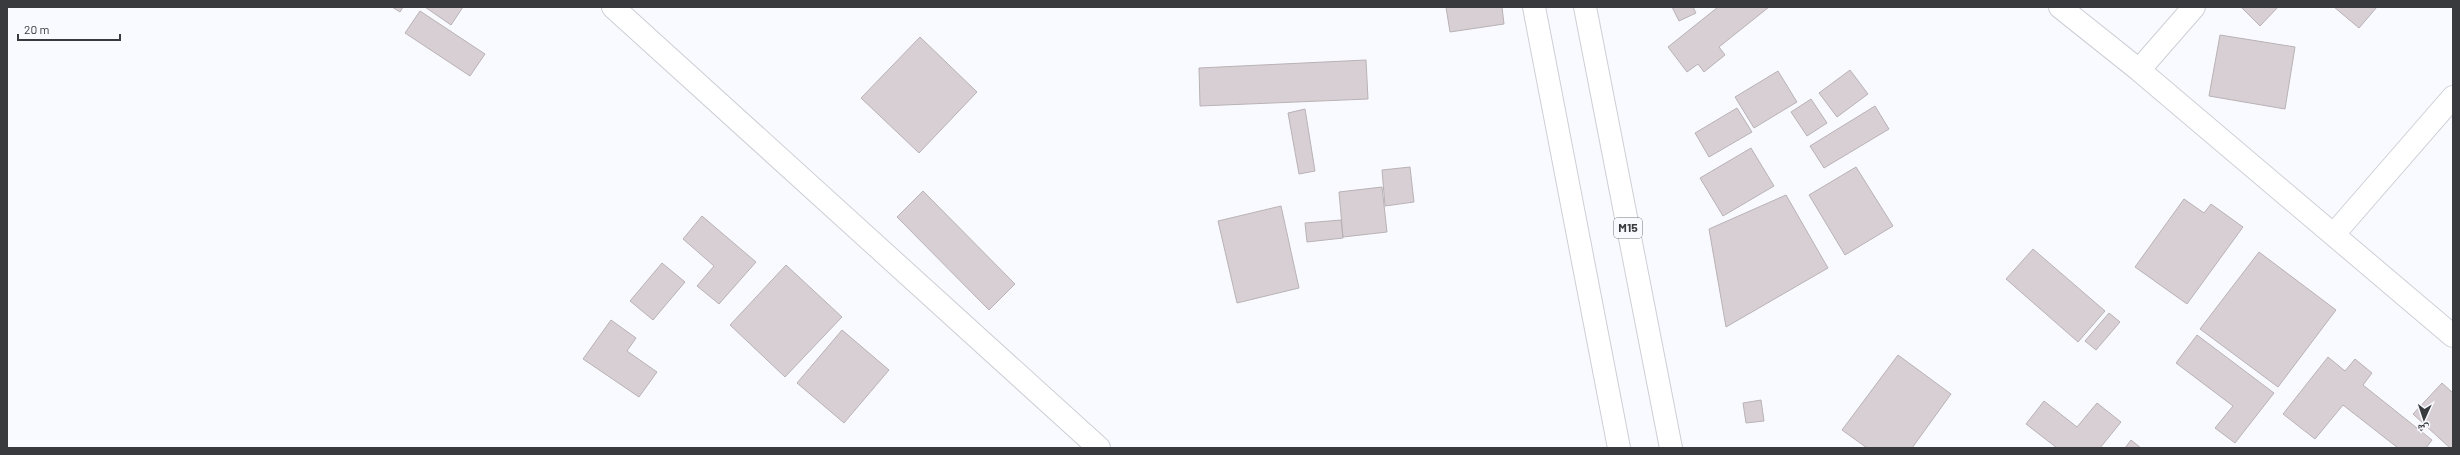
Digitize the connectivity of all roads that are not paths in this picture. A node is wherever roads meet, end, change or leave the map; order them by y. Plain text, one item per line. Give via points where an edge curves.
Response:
1 (613, 7) edge
2 (1534, 7) edge
3 (1585, 7) edge
4 (2060, 7) edge
5 (2194, 7) edge
6 (2139, 70) junction
7 (2453, 97) edge
8 (2334, 234) junction
9 (2453, 336) edge
10 (1099, 448) edge
11 (1619, 448) edge
12 (1671, 448) edge

1 - 10 main road
2 - 11 main road
3 - 12 main road, M15
4 - 6 main road
5 - 6 main road
6 - 8 main road
7 - 8 main road
8 - 9 main road

